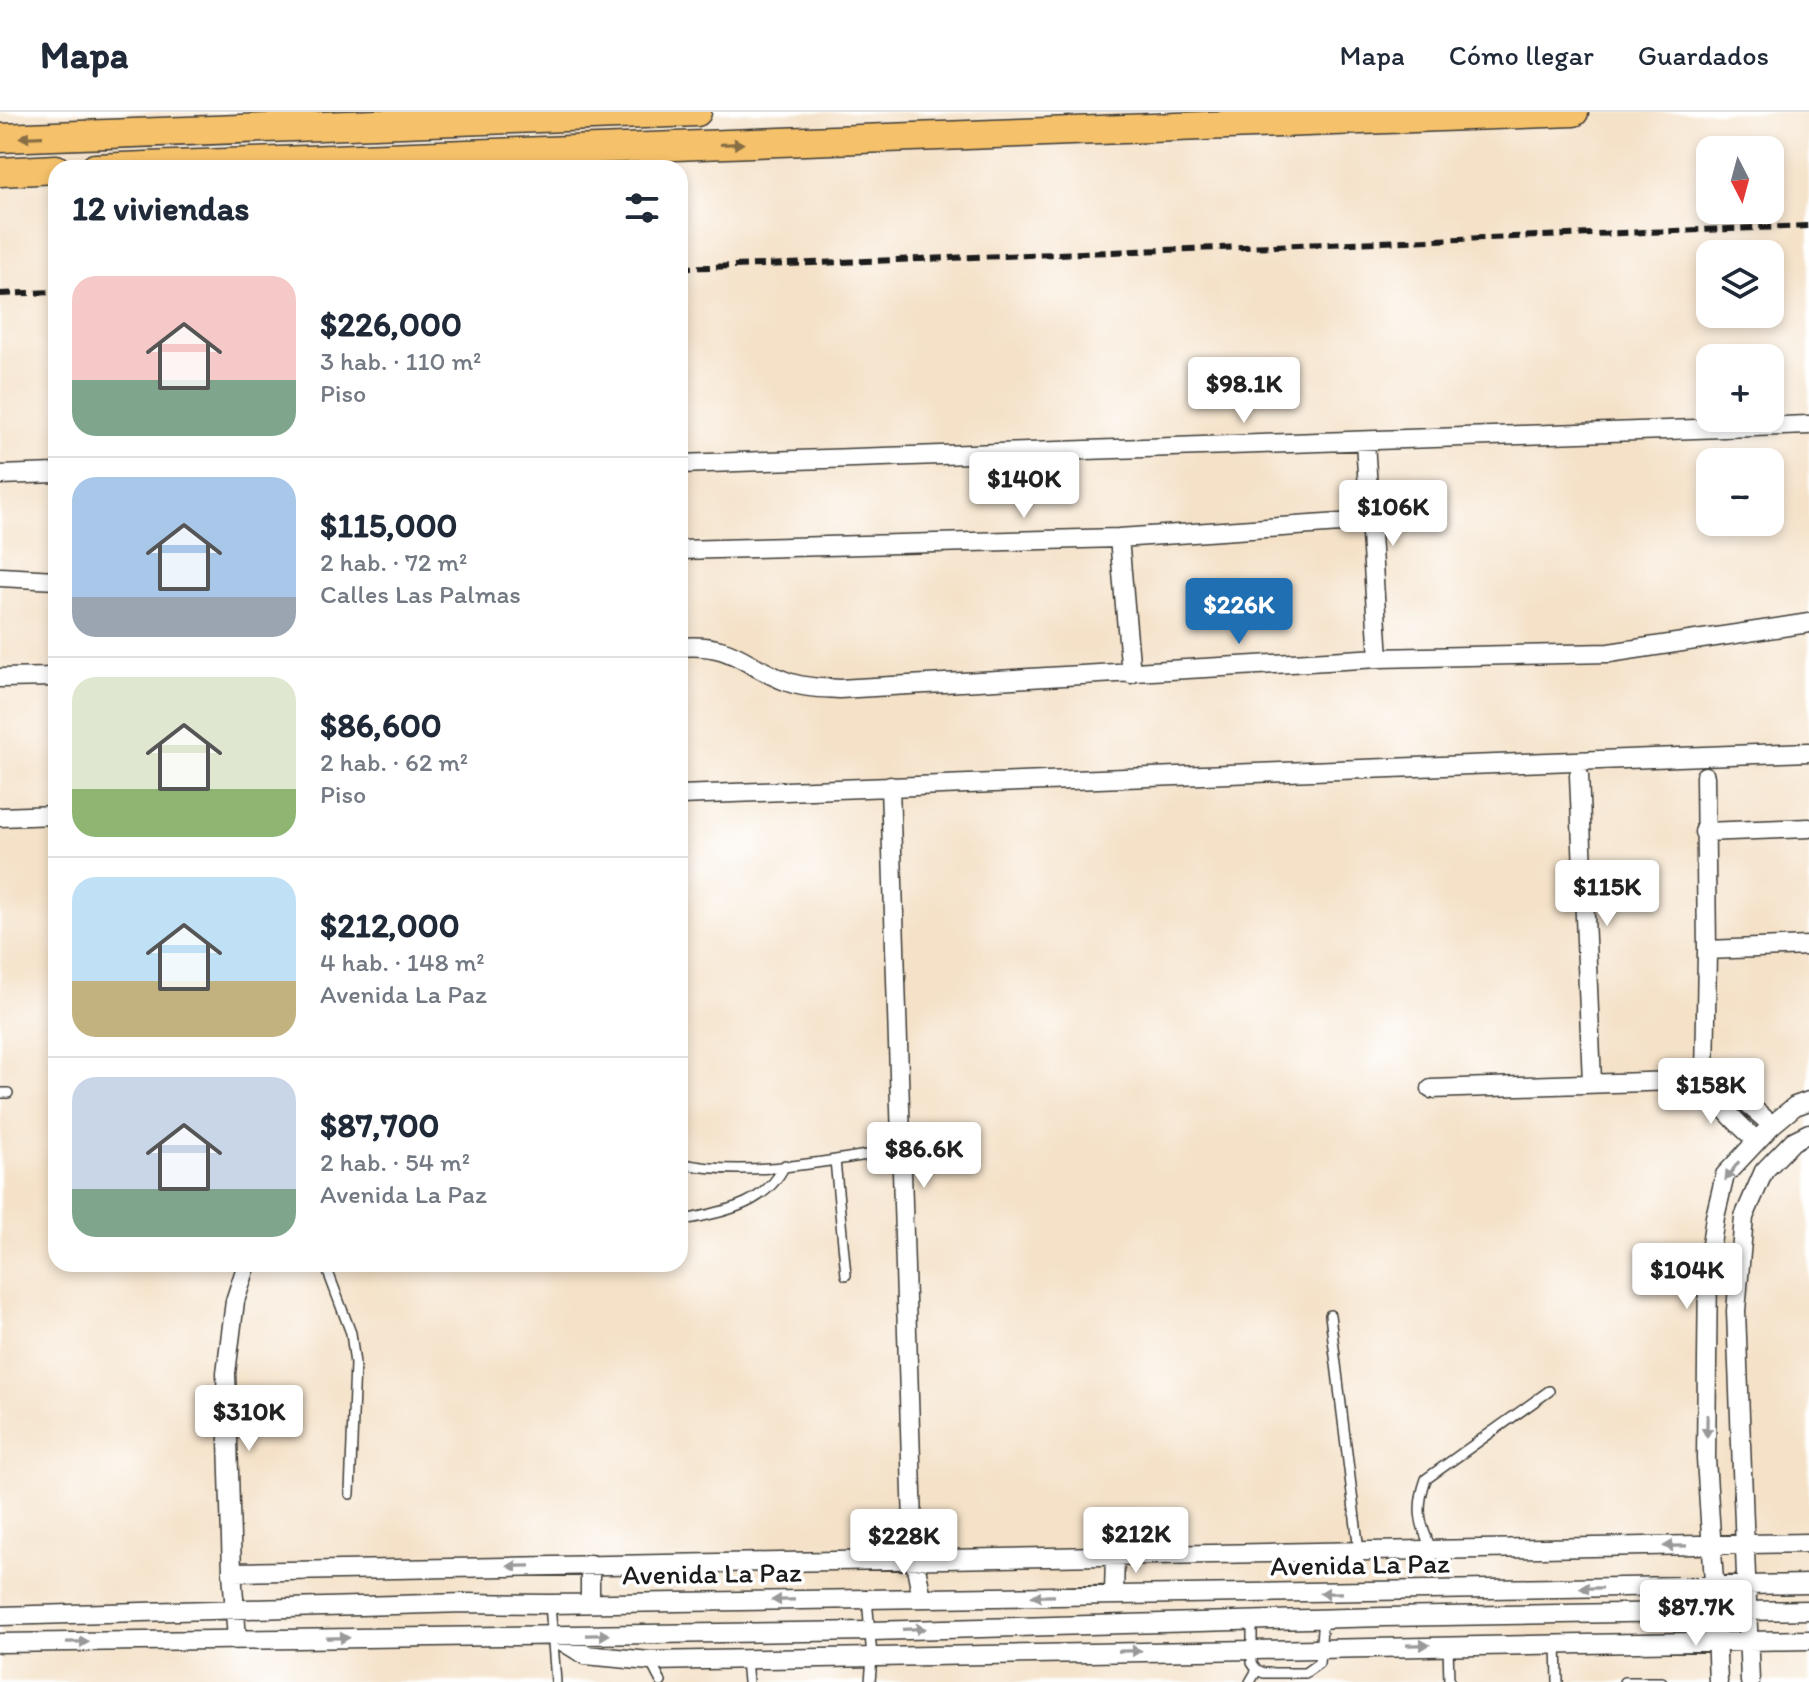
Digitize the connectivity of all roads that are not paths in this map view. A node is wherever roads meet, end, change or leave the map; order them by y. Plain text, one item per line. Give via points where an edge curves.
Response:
1 (697, 112) edge
2 (1574, 112) edge
3 (180, 121) edge
4 (0, 138) edge
5 (393, 160) edge
6 (48, 169) edge
7 (0, 172) edge
8 (1809, 425) edge
9 (1365, 442) junction
10 (688, 464) edge
11 (48, 473) edge
12 (0, 475) edge
13 (1370, 521) junction
14 (1119, 538) junction
15 (688, 550) edge
16 (0, 577) edge
17 (48, 580) edge
18 (1809, 623) edge
19 (688, 647) edge
20 (1379, 658) junction
21 (1131, 674) junction
22 (48, 677) edge
23 (0, 678) edge
24 (1809, 752) edge
25 (1579, 775) dead end
26 (1705, 776) dead end
27 (890, 786) junction
28 (688, 795) edge
29 (48, 815) edge
30 (0, 817) edge
31 (1809, 828) edge
32 (1704, 832) junction
33 (1809, 946) edge
34 (1707, 950) junction
35 (1705, 1080) junction
36 (1592, 1082) junction
37 (1431, 1089) dead end
38 (1809, 1101) edge
39 (1772, 1125) junction
40 (1809, 1133) edge
41 (1757, 1141) junction
42 (902, 1149) junction
43 (835, 1160) junction
44 (688, 1165) edge
45 (785, 1165) junction
46 (688, 1219) edge
47 (244, 1272) edge
48 (329, 1272) edge
49 (846, 1275) dead end
50 (1330, 1315) dead end
51 (1549, 1391) dead end
52 (350, 1494) dead end
53 (1809, 1543) edge
54 (1745, 1544) junction
55 (1712, 1545) junction
56 (1432, 1550) junction
57 (1359, 1551) junction
58 (1115, 1554) junction
59 (914, 1557) junction
60 (590, 1564) junction
61 (467, 1567) junction
62 (232, 1572) junction
63 (1809, 1584) edge
64 (1715, 1586) junction
65 (1748, 1586) junction
66 (1114, 1595) junction
67 (867, 1598) junction
68 (922, 1598) junction
69 (465, 1603) junction
70 (590, 1603) junction
71 (550, 1604) junction
72 (234, 1610) junction
73 (1809, 1610) edge
74 (1716, 1612) junction
75 (1748, 1612) junction
76 (0, 1616) edge
77 (1323, 1619) junction
78 (1252, 1621) junction
79 (871, 1631) junction
80 (554, 1636) junction
81 (237, 1639) junction
82 (1717, 1640) junction
83 (1809, 1640) edge
84 (1749, 1641) junction
85 (0, 1643) edge
86 (1557, 1643) junction
87 (1448, 1645) junction
88 (1321, 1647) junction
89 (1252, 1649) junction
90 (872, 1657) junction
91 (746, 1659) junction
92 (650, 1661) junction
93 (1257, 1670) junction
94 (556, 1682) edge
95 (661, 1682) edge
96 (748, 1682) edge
97 (870, 1682) edge
98 (1250, 1682) edge
99 (1449, 1682) edge
100 (1558, 1682) edge
101 (1624, 1682) edge
102 (1662, 1682) edge
103 (1718, 1682) edge
104 (1750, 1682) edge

1 - 3 main road
5 -> 2 main road
3 -> 4 main road
6 - 7 main road
8 - 9 street
9 - 10 street
9 - 13 street
11 - 12 street
13 - 14 street
13 - 20 street
14 - 15 street
14 - 21 street
16 - 17 street
18 - 20 street via 1609,653
19 - 21 street via 727,650 787,682 812,688
20 - 21 street
22 - 23 street
24 - 27 street
25 - 36 street
26 - 32 street
27 - 28 street
27 - 42 street
29 - 30 street
31 - 32 street
32 - 34 street
33 - 34 street
34 - 35 street
35 - 36 street
35 - 39 street via 1722,1082
35 - 41 street via 1731,1117
36 - 37 street
38 - 39 street
39 - 41 street
40 - 54 street via 1793,1141 1764,1171 1744,1217 1736,1311
41 -> 55 street via 1725,1175 1708,1265 1706,1459
42 - 43 lane
42 - 59 street
43 - 45 lane
43 - 49 lane
44 - 45 lane
45 - 46 lane via 768,1190 736,1209
47 - 62 street via 235,1301 226,1373
48 - 52 lane via 351,1333 355,1364
50 - 57 lane
51 - 56 lane via 1426,1479 1418,1515
53 - 54 street
54 - 55 street
54 - 65 street
55 -> 56 street
55 - 64 street
56 - 57 street
57 - 58 street
58 - 59 street
58 - 66 street
59 - 60 street
59 - 68 street
60 -> 61 street
60 - 70 street
61 - 62 street
61 - 69 street
62 - 72 street
63 - 65 street, Avenida La Paz
64 - 65 street, Avenida La Paz
64 -> 66 street, Avenida La Paz
64 - 74 street
65 - 75 street
66 -> 68 street, Avenida La Paz
67 - 68 street, Avenida La Paz
67 -> 70 street, Avenida La Paz
67 - 79 lane
69 - 71 street, Avenida La Paz
69 - 72 street, Avenida La Paz
70 - 71 street, Avenida La Paz
71 - 80 lane
72 - 76 street, Avenida La Paz
72 - 81 street
73 - 75 street, Avenida La Paz
74 - 75 street, Avenida La Paz
74 - 77 street, Avenida La Paz
74 - 82 street
75 - 84 street
77 - 78 street, Avenida La Paz
77 - 88 lane
79 -> 78 street, Avenida La Paz
78 - 89 lane
80 -> 79 street, Avenida La Paz
79 - 90 lane
81 -> 80 street, Avenida La Paz
80 - 92 street via 585,1655
80 - 94 lane
85 -> 81 street, Avenida La Paz
82 - 84 street
82 - 86 street
82 - 103 street
83 - 84 street
84 - 104 street
86 - 87 street
86 - 100 lane
88 -> 87 street
87 - 99 lane
88 - 89 street
88 - 93 lane via 1319,1663 1305,1673
90 -> 89 street
89 - 93 lane
90 - 91 street
90 - 97 lane
91 - 92 street
91 - 96 lane
92 - 95 lane
93 - 98 lane
101 - 102 lane

